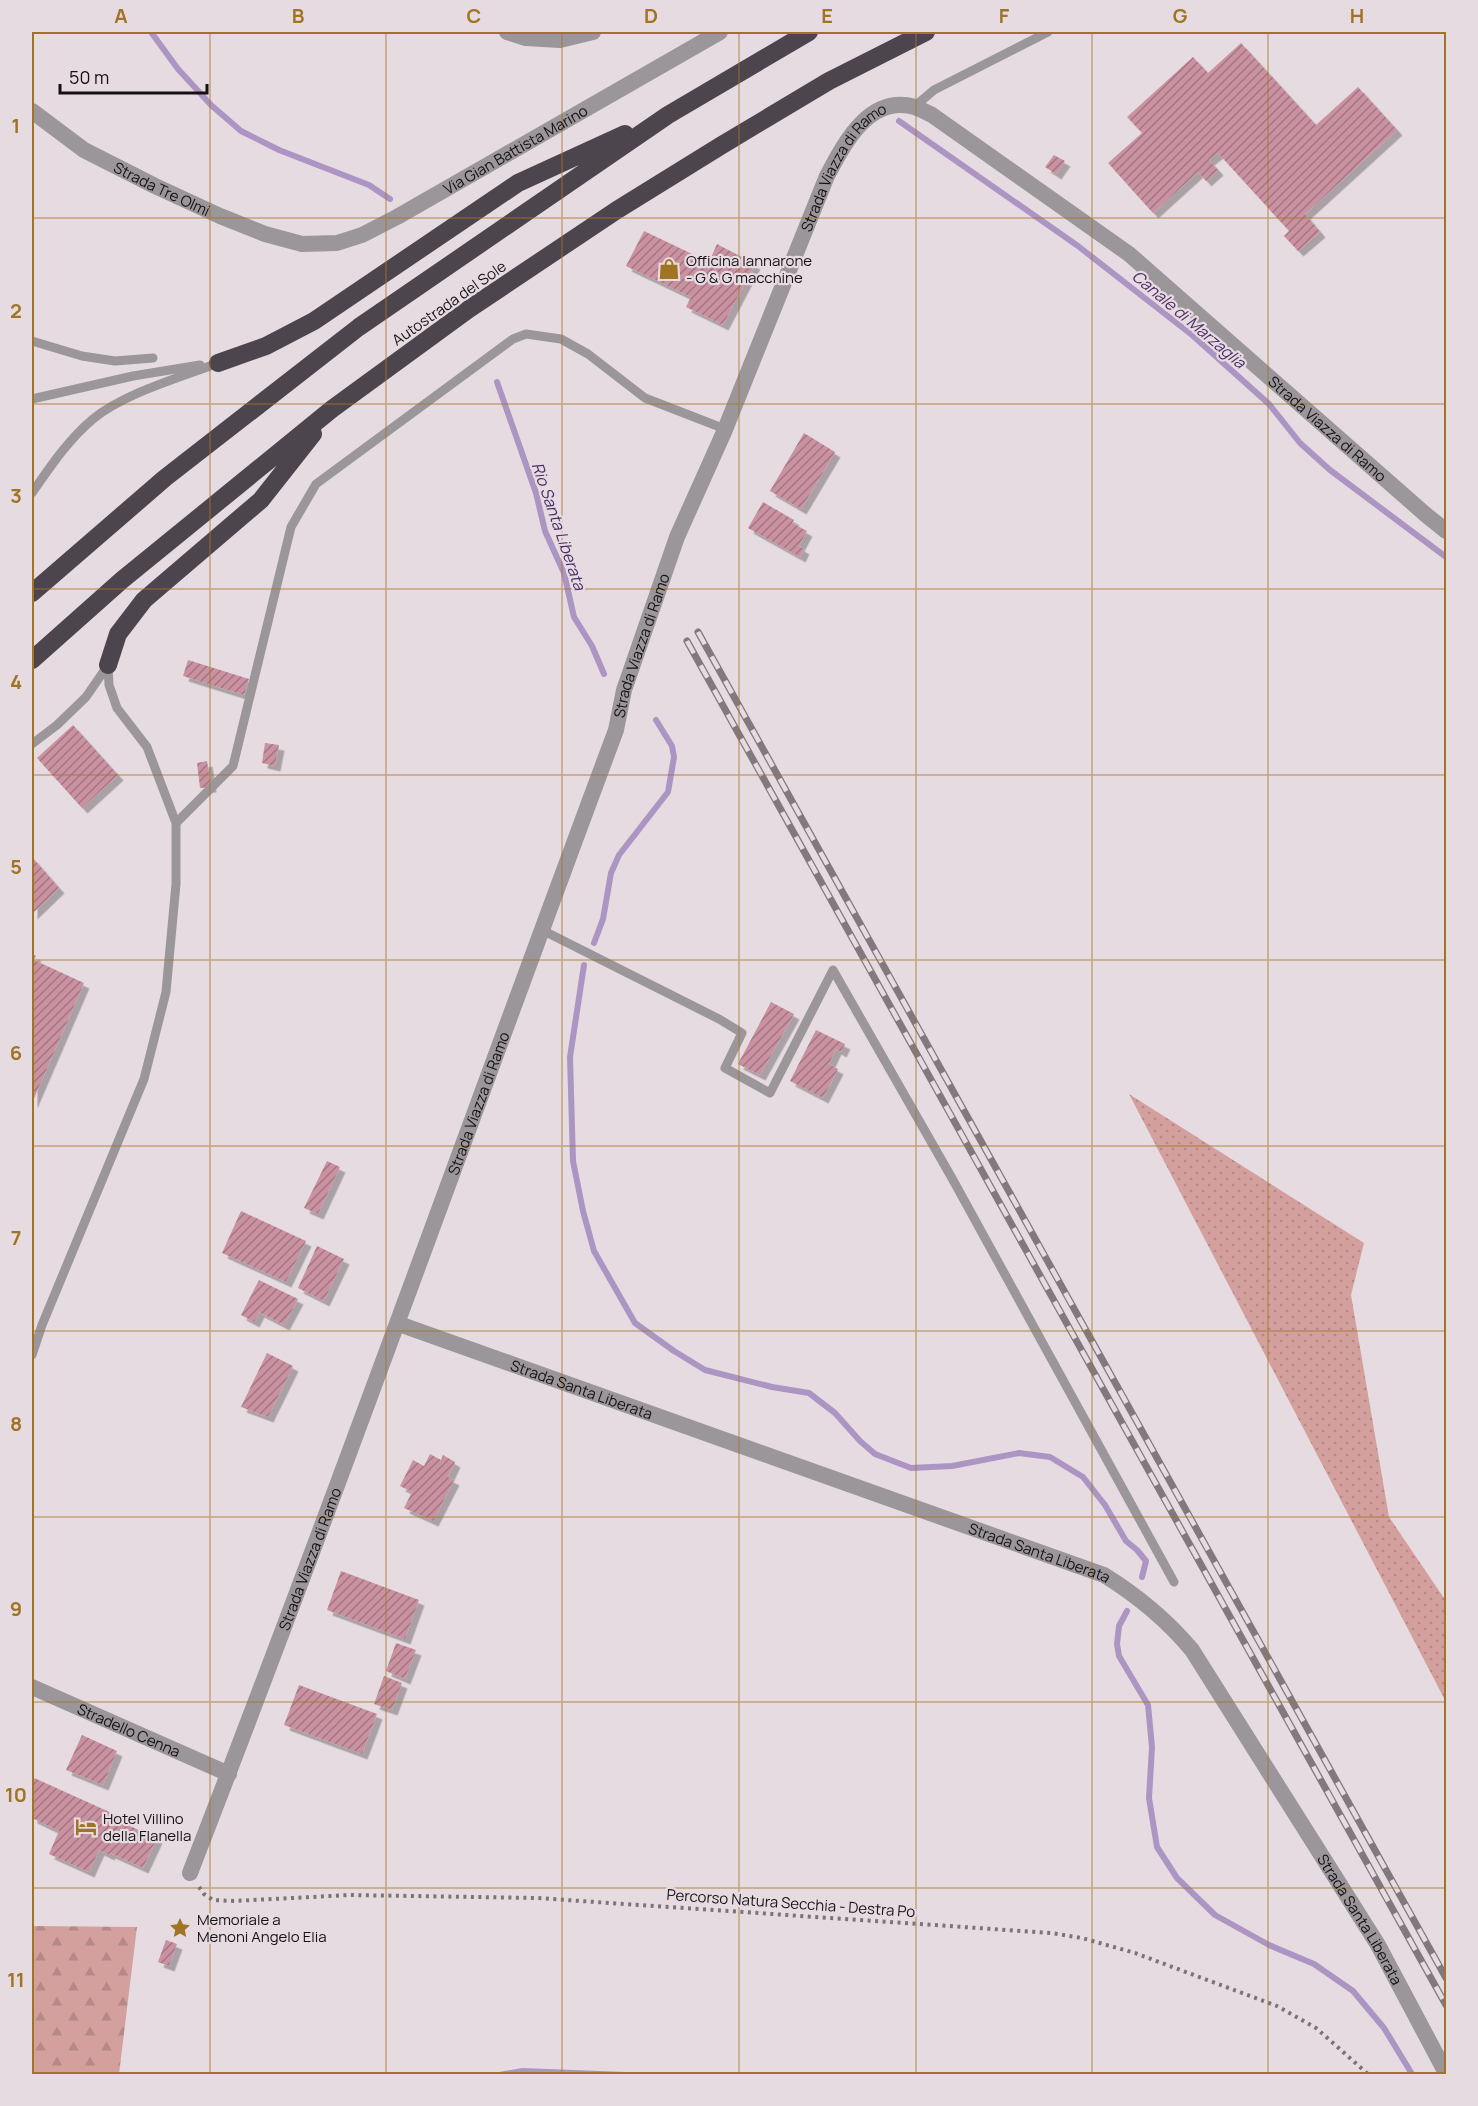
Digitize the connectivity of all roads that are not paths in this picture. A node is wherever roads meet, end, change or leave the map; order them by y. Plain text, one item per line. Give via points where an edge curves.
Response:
1 (507, 32) edge
2 (593, 32) edge
3 (720, 32) edge
4 (809, 32) edge
5 (926, 32) edge
6 (1048, 32) edge
7 (914, 107) junction
8 (32, 111) edge
9 (668, 115) junction
10 (302, 244) joint
11 (32, 341) edge
12 (153, 358) dead end
13 (218, 363) junction
14 (32, 399) edge
15 (332, 409) junction
16 (725, 429) junction
17 (32, 494) edge
18 (1446, 531) edge
19 (32, 593) edge
20 (32, 660) edge
21 (108, 665) junction
22 (32, 744) edge
23 (176, 823) junction
24 (542, 930) junction
25 (399, 1324) junction
26 (42, 1325) junction
27 (32, 1334) edge
28 (32, 1355) edge
29 (1174, 1582) dead end
30 (32, 1687) edge
31 (228, 1774) junction
32 (190, 1873) road end
33 (1446, 2073) edge

1 - 2 street via 526,38 560,40
3 - 10 street, Via Gian Battista Marino via 380,226 337,243
4 - 9 highway, Autostrada del Sole
5 - 15 highway, Autostrada del Sole via 829,81 616,210 469,309
6 - 7 lane via 934,90
7 - 16 street, Strada Viazza di Ramo via 896,106 879,111 861,121 846,141 827,176
7 - 18 street, Strada Viazza di Ramo via 941,121 1129,254
8 - 10 street, Strada Tre Olmi via 84,150 155,186 266,234
9 - 13 highway via 518,183 314,321 267,346
9 - 19 highway, Autostrada del Sole via 333,347 165,478
11 - 12 lane via 115,361
13 - 14 lane via 133,376
13 - 17 lane via 117,403 92,420 63,450
15 - 20 highway, Autostrada del Sole via 122,580
15 - 21 highway via 261,500 144,600 118,634
16 - 23 lane via 645,398 588,354 561,339 526,334 513,339 316,484 291,527 233,766
16 - 24 street, Strada Viazza di Ramo via 677,537 624,690 616,730
21 - 22 lane via 86,697
21 - 23 lane via 109,685 117,708 147,747
23 - 26 lane via 176,884 166,992 144,1079
24 - 25 street, Strada Viazza di Ramo
24 - 29 lane via 742,1033 725,1068 770,1093 833,970
25 - 31 street, Strada Viazza di Ramo
25 - 33 street, Strada Santa Liberata via 1104,1575 1129,1590 1158,1613 1192,1650 1378,1945
26 - 27 lane
26 - 28 lane
30 - 31 street, Stradello Cenna
31 - 32 street, Strada Viazza di Ramo

